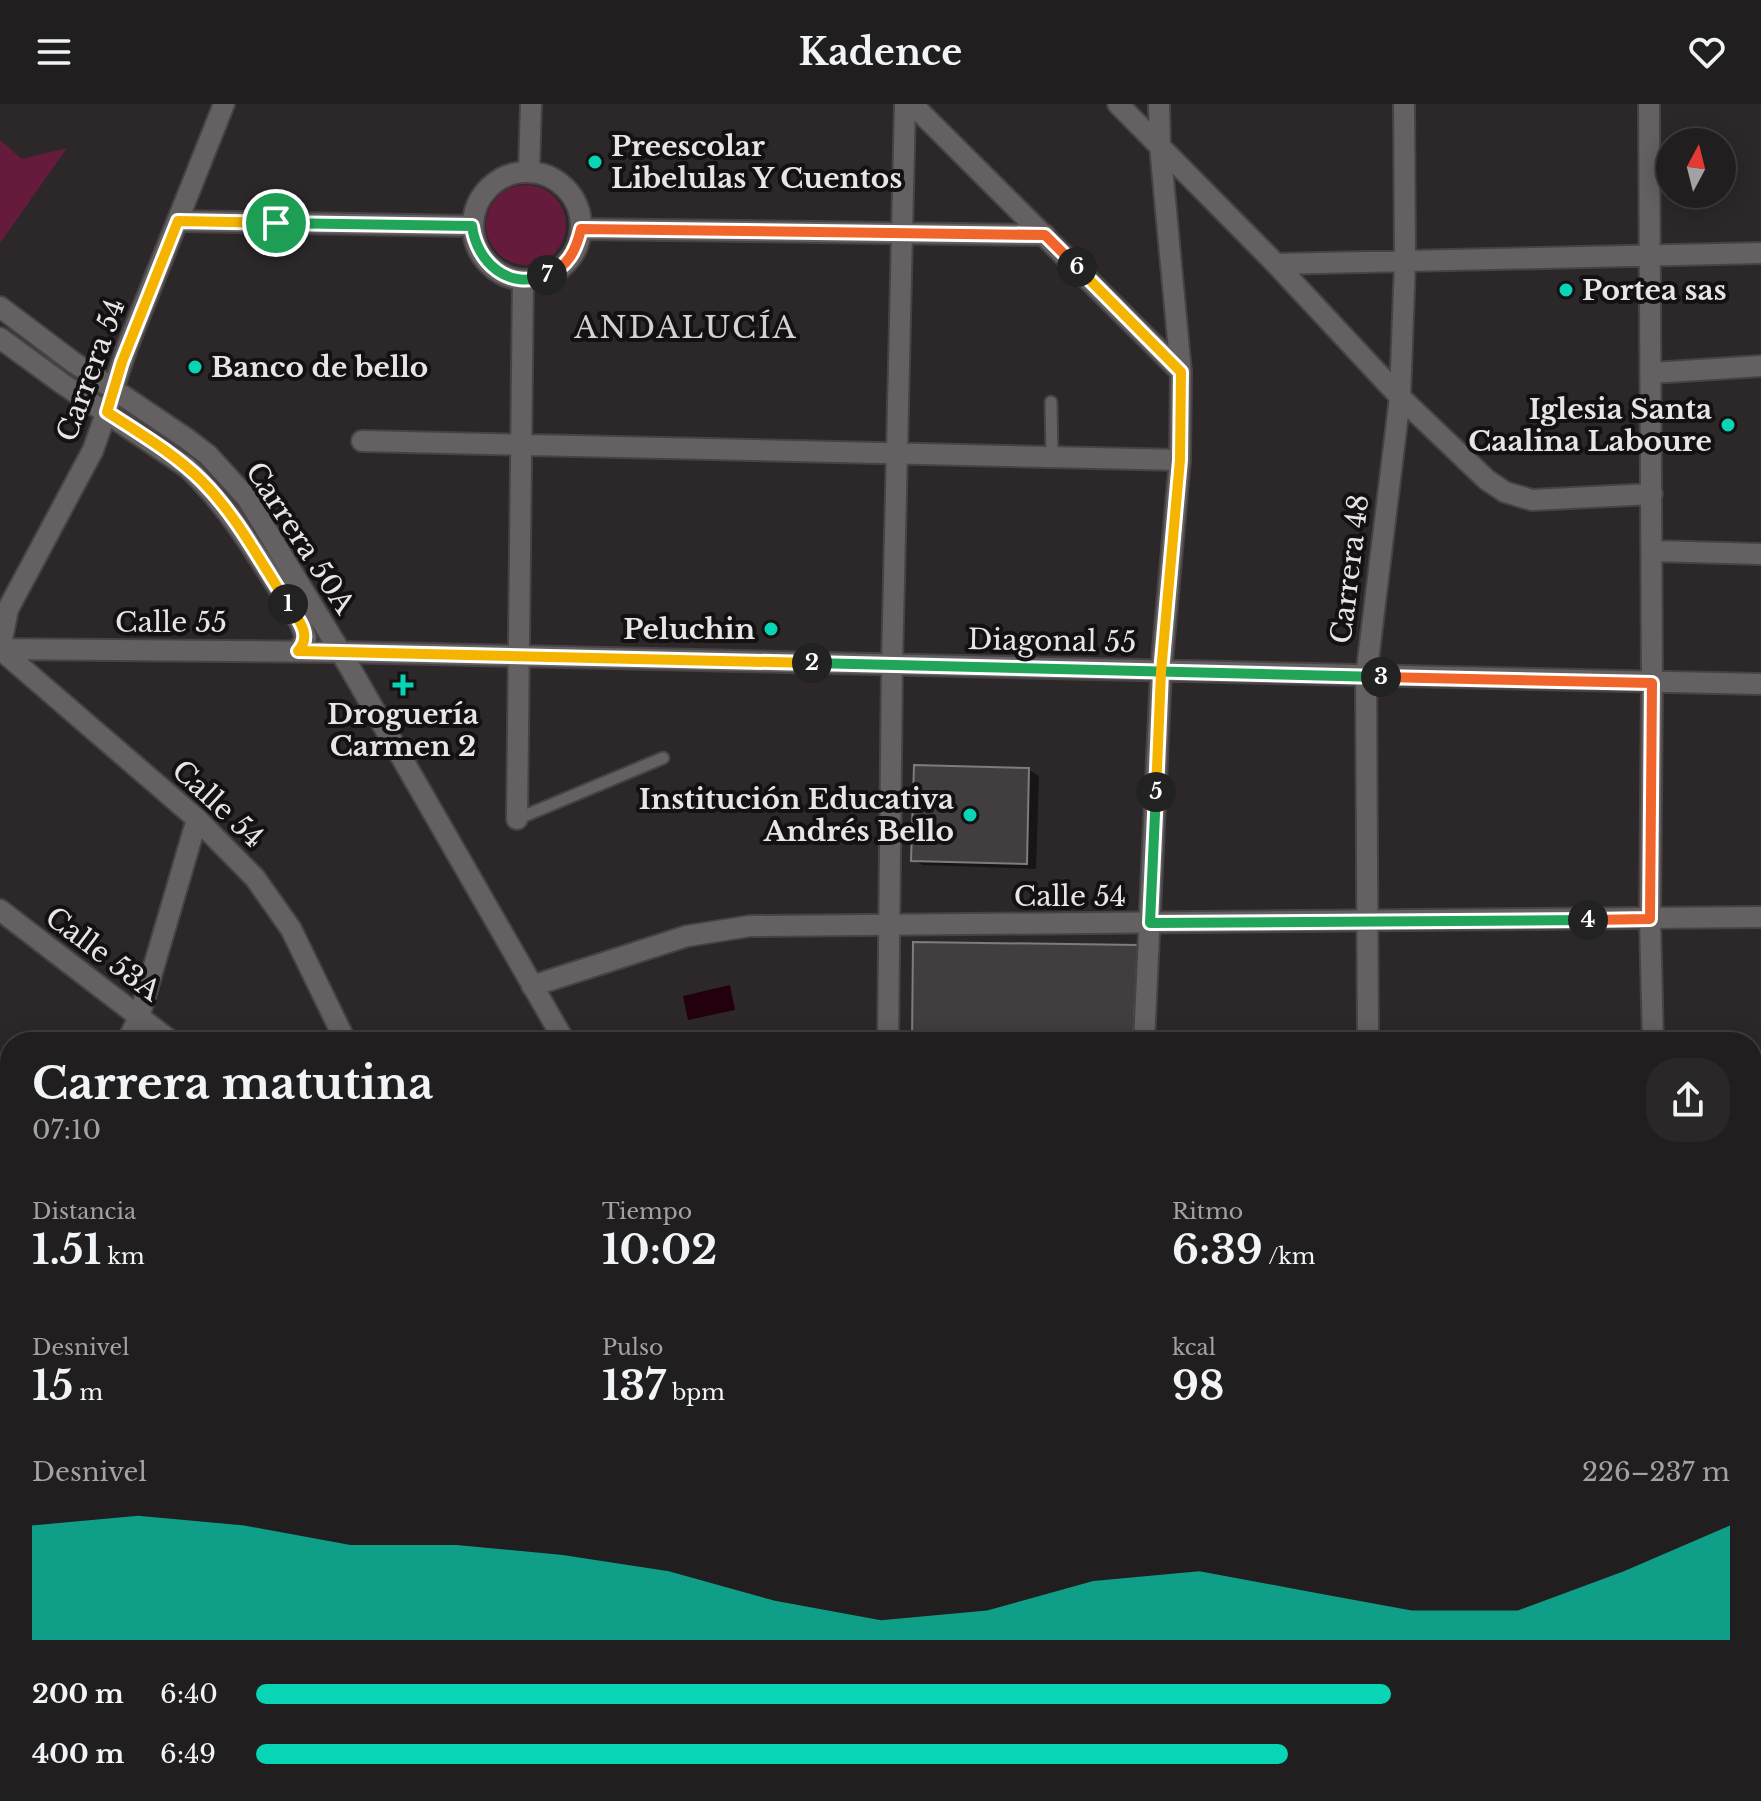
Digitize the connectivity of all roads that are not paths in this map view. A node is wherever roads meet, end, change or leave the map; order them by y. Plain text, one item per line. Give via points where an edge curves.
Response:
1 (224, 104) edge
2 (531, 104) edge
3 (905, 104) edge
4 (912, 104) edge
5 (1118, 104) edge
6 (1159, 104) edge
7 (1404, 104) edge
8 (1649, 104) edge
9 (1160, 146) junction
10 (529, 171) junction
11 (178, 221) junction
12 (472, 226) junction
13 (581, 229) junction
14 (902, 233) junction
15 (1045, 235) junction
16 (1761, 253) edge
17 (1649, 256) junction
18 (1405, 262) junction
19 (1276, 264) junction
20 (523, 280) junction
21 (0, 307) edge
22 (0, 338) edge
23 (1761, 366) edge
24 (1181, 372) junction
25 (1651, 373) junction
26 (113, 389) junction
27 (1400, 397) junction
28 (1051, 402) dead end
29 (107, 412) junction
30 (362, 441) dead end
31 (521, 445) junction
32 (897, 454) junction
33 (1052, 457) junction
34 (1180, 460) junction
35 (1652, 494) junction
36 (1653, 551) junction
37 (1761, 554) edge
38 (0, 649) edge
39 (298, 651) junction
40 (341, 652) junction
41 (519, 656) junction
42 (892, 665) junction
43 (1161, 672) junction
44 (1366, 677) junction
45 (1652, 683) junction
46 (1761, 684) edge
47 (663, 758) dead end
48 (197, 819) junction
49 (517, 819) joint
50 (0, 910) edge
51 (1761, 917) edge
52 (1650, 919) junction
53 (1366, 922) junction
54 (1150, 923) junction
55 (889, 925) junction
56 (532, 986) junction
57 (139, 1017) junction
58 (132, 1032) edge
59 (159, 1032) edge
60 (341, 1032) edge
61 (559, 1032) edge
62 (888, 1032) edge
63 (1145, 1032) edge
64 (1368, 1032) edge
65 (1653, 1032) edge

1 - 11 street, Carrera 54
2 - 10 street
3 - 14 street
4 - 15 street
5 - 9 street
6 - 9 street
7 - 18 street, Carrera 48
8 - 17 street
9 - 19 street
9 - 24 street
10 - 12 street via 495,181 475,208
10 - 13 street via 561,183 573,196
11 - 12 street
11 - 26 street, Carrera 54
12 - 20 street via 481,256 492,268
13 - 14 street
13 - 20 street via 577,246 562,267 539,279
14 - 15 street
14 - 32 street
15 - 24 street
16 - 17 street
17 - 18 street
17 - 25 street
18 - 19 street
18 - 27 street, Carrera 48
19 - 27 street
20 - 31 street
21 - 26 street, Carrera 50A
22 - 29 street, Carrera 50A
23 - 25 street
24 - 34 street
25 - 35 street
26 - 29 street, Carrera 54
26 - 40 street, Carrera 50A via 187,439 231,479
27 - 35 street via 1505,492 1532,500
27 - 44 street, Carrera 48
28 - 33 lane
29 - 38 street, Carrera 54 via 93,450 8,609
29 - 39 street, Carrera 50A via 187,467 222,503 300,622 306,638
30 - 31 street
31 - 32 street
31 - 41 street
32 - 33 street
32 - 42 street
33 - 34 street
34 - 43 street
35 - 36 street
36 - 37 street
36 - 45 street
38 - 39 street, Calle 55
38 - 48 street, Calle 54
39 - 40 street, Calle 55
40 - 41 street, Diagonal 55
40 - 56 street, Carrera 50A
41 - 42 street, Diagonal 55
41 - 49 street
42 - 43 street, Diagonal 55
42 - 55 street
43 - 44 street, Diagonal 55
43 - 54 street
44 - 45 street, Diagonal 55
44 - 53 street, Carrera 48
45 - 46 street, Diagonal 55
45 - 52 street
47 - 49 lane
48 - 57 street
48 - 60 street, Calle 54 via 272,899
50 - 57 street, Calle 53A
51 - 52 street, Calle 54
52 - 53 street, Calle 54
52 - 65 street
53 - 54 street, Calle 54
53 - 64 street, Carrera 48
54 - 55 street, Calle 54
54 - 63 street
55 - 56 street, Calle 54 via 719,929
55 - 62 street
56 - 61 street, Carrera 50A
57 - 58 street
57 - 59 street, Calle 53A

